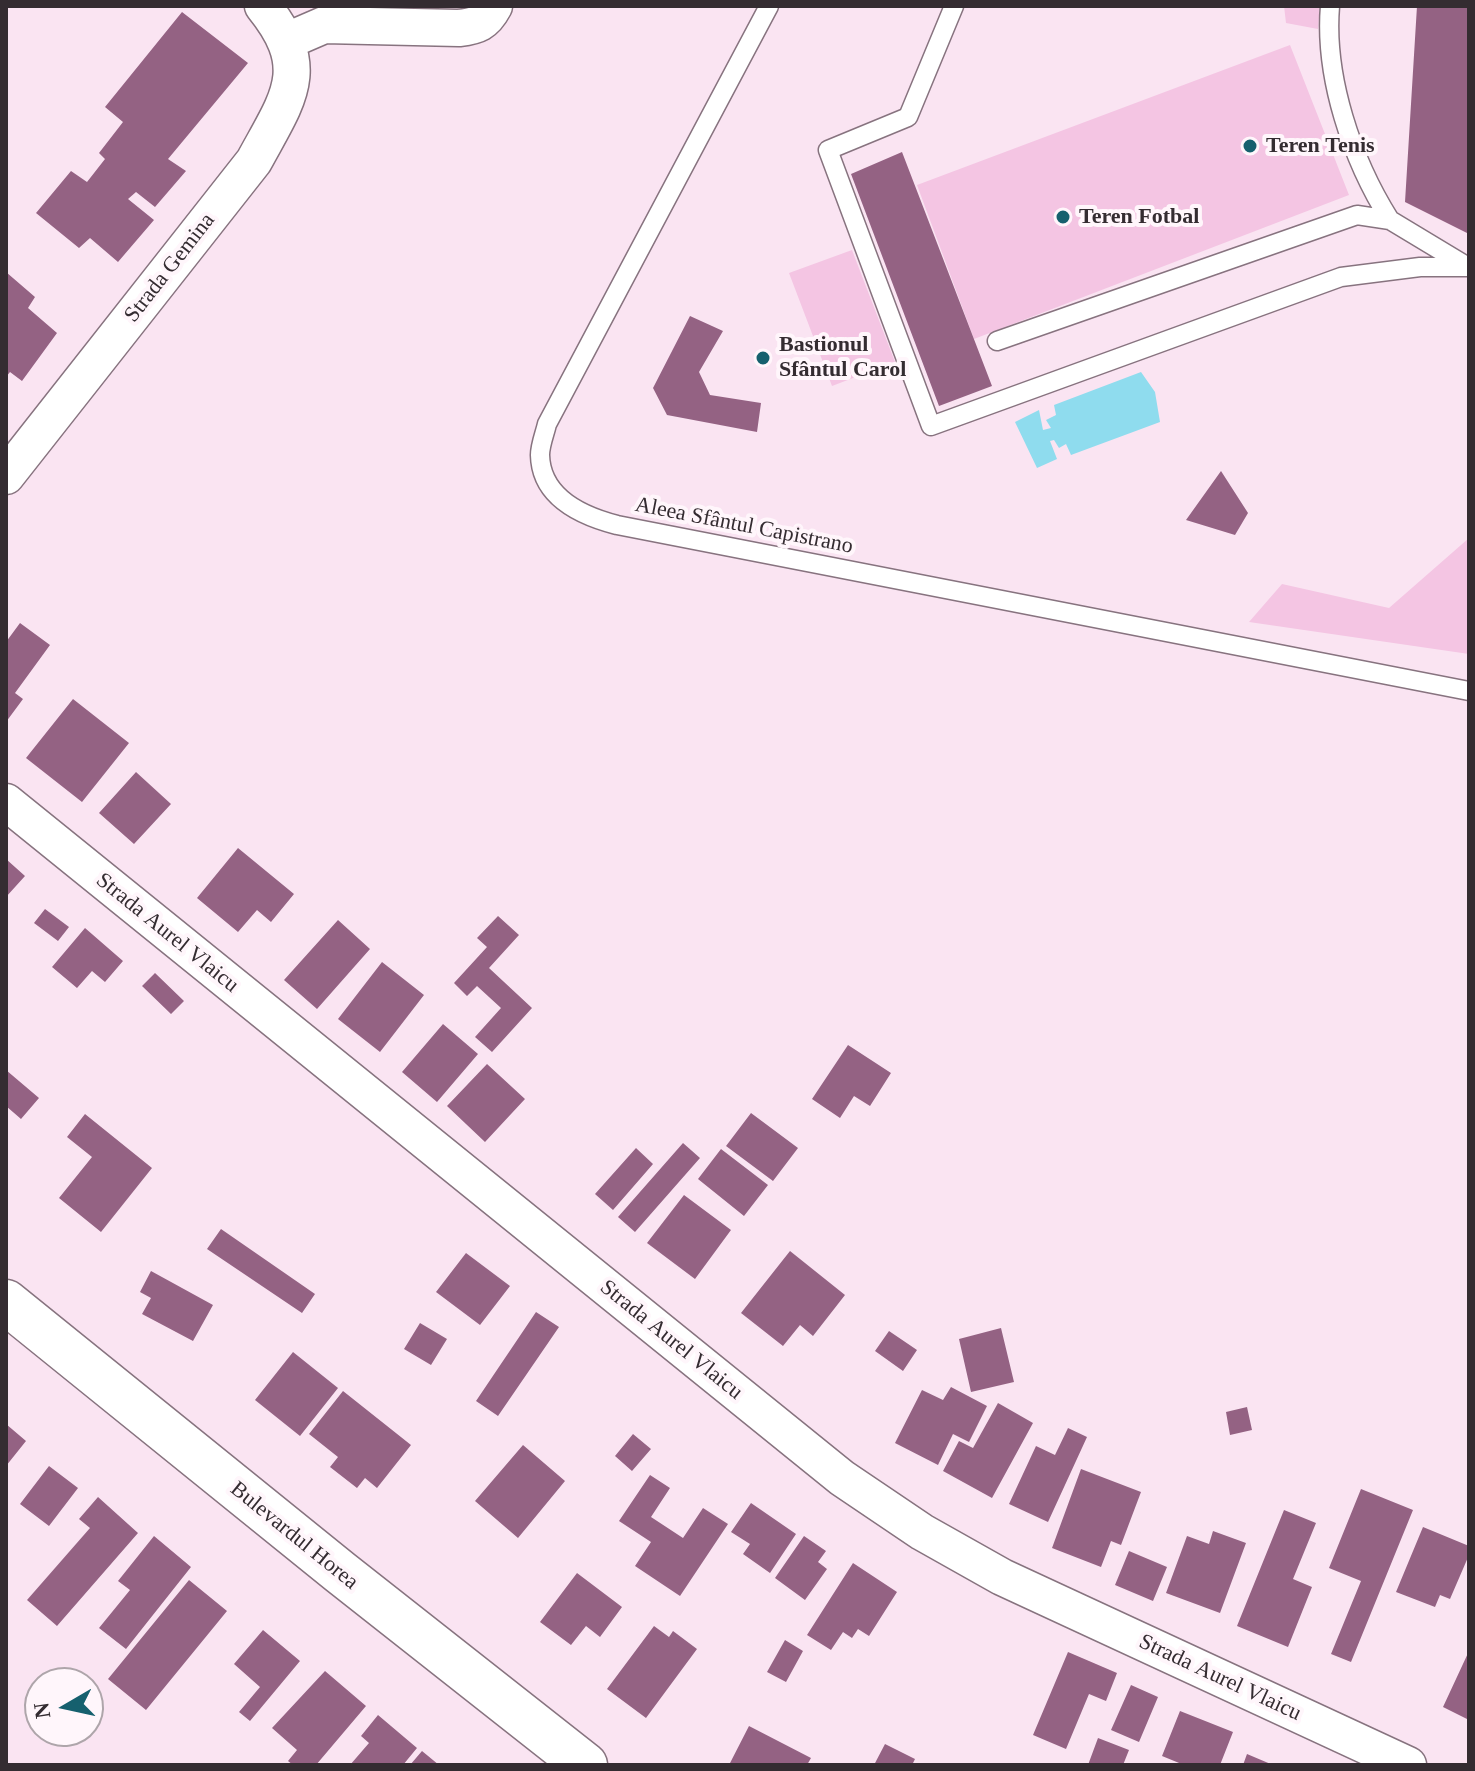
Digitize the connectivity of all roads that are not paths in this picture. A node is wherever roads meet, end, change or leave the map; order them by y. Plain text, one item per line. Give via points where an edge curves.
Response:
1 (263, 6) edge
2 (494, 6) edge
3 (769, 6) edge
4 (954, 6) edge
5 (1330, 6) edge
6 (287, 41) junction
7 (1390, 220) junction
8 (1469, 267) edge
9 (997, 341) dead end
10 (6, 476) edge
11 (1469, 691) edge
12 (6, 802) edge
13 (6, 1302) edge
14 (585, 1765) edge
15 (1408, 1765) edge

1 - 6 street, Strada Gemina
2 - 6 street via 487,20 474,26 324,25
3 - 11 lane, Aleea Sfântul Capistrano via 547,424 540,454 548,484 566,504 617,525
4 - 8 lane via 908,117 828,150 931,426 1341,277
5 - 7 lane via 1327,36 1348,137
6 - 10 street, Strada Gemina via 293,72 285,102 254,161
7 - 8 lane
7 - 9 lane via 1357,215
12 - 15 street, Strada Aurel Vlaicu via 842,1478 1002,1577
13 - 14 main road, Bulevardul Horea

